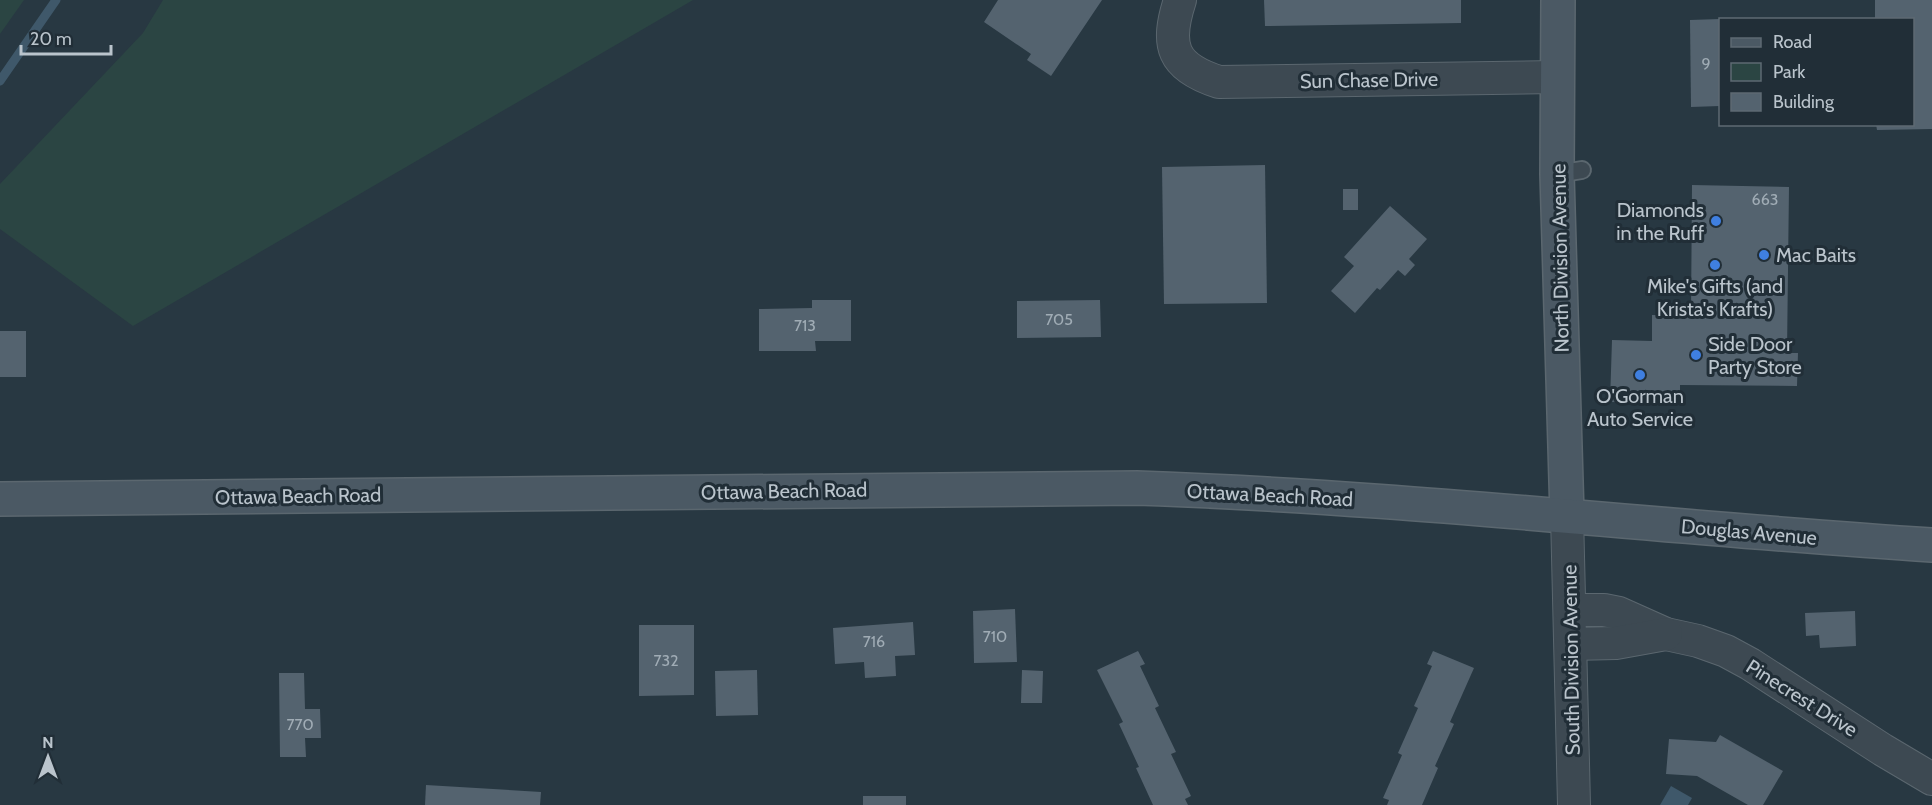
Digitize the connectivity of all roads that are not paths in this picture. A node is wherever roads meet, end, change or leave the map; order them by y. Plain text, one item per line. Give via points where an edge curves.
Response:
1 (1180, 0) edge
2 (1558, 0) edge
3 (1556, 77) junction
4 (0, 499) edge
5 (1567, 515) junction
6 (1932, 545) edge
7 (1570, 610) junction
8 (1666, 634) junction
9 (1571, 644) junction
10 (1932, 778) edge
11 (1574, 805) edge

1 - 3 street, Sun Chase Drive via 1172,43 1178,56 1200,76 1219,82
2 - 3 street, North Division Avenue
3 - 5 street, North Division Avenue via 1569,172
4 - 5 street, Ottawa Beach Road via 1137,488
5 - 6 street, Douglas Avenue
5 - 7 street, South Division Avenue
7 - 8 street, Pinecrest Drive via 1618,613
7 - 9 street, South Division Avenue
8 - 9 street, Pinecrest Drive via 1616,643
8 - 10 street, Pinecrest Drive via 1726,651
9 - 11 street, South Division Avenue

